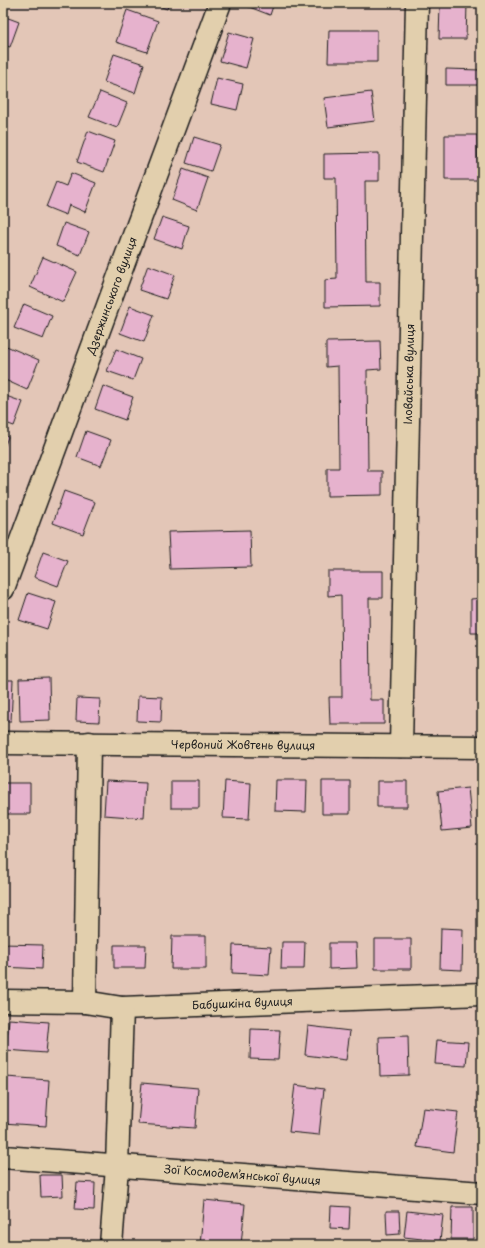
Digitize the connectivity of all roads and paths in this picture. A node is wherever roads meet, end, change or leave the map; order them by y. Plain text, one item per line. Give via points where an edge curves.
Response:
1 (220, 3) edge
2 (417, 3) edge
3 (3, 589) edge
4 (3, 743) edge
5 (89, 743) junction
6 (401, 746) junction
7 (482, 747) edge
8 (482, 994) edge
9 (3, 1001) edge
10 (85, 1002) junction
11 (122, 1008) junction
12 (3, 1157) edge
13 (117, 1167) junction
14 (482, 1193) edge
15 (111, 1245) edge

1 - 3 street, Дзержинського вулиця
2 - 6 street, Іловайська вулиця
4 - 5 street, Червоний Жовтень вулиця
5 - 6 street, Червоний Жовтень вулиця
5 - 10 street
6 - 7 street, Червоний Жовтень вулиця
8 - 11 street, Бабушкіна вулиця
9 - 10 street, Бабушкіна вулиця
10 - 11 street, Бабушкіна вулиця
11 - 13 street
12 - 13 street, Зої Космодем’янської вулиця
13 - 14 street, Зої Космодем’янської вулиця
13 - 15 street

